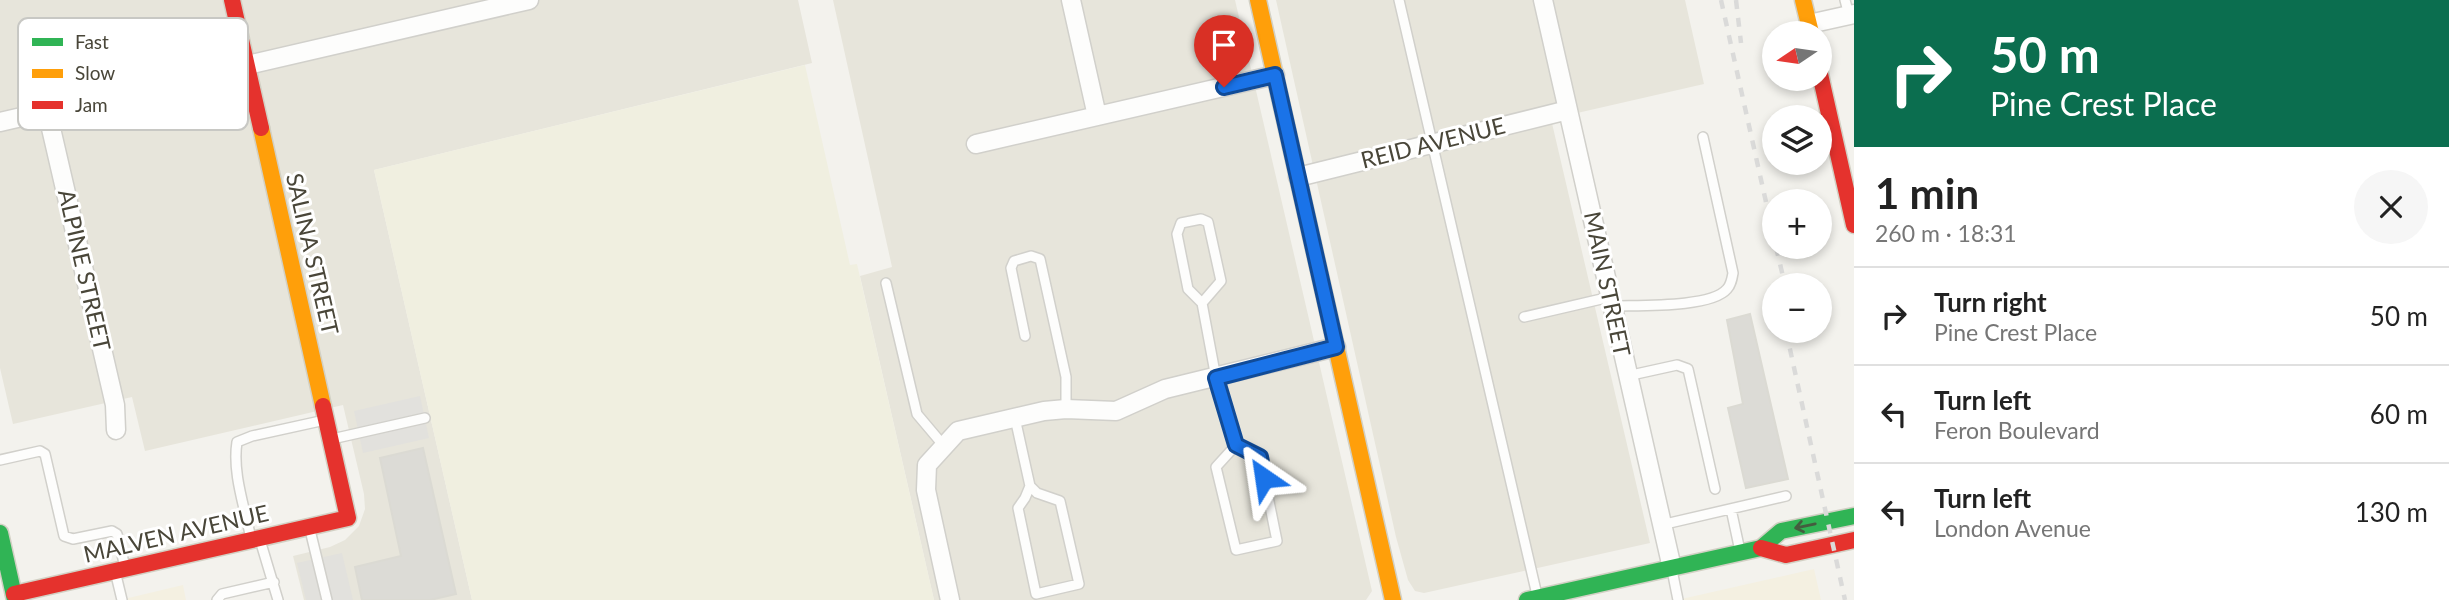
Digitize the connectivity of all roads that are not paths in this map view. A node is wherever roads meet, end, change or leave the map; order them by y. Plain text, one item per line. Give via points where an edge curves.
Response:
1 (232, 0) edge
2 (529, 0) edge
3 (1071, 0) edge
4 (1258, 0) edge
5 (1399, 0) edge
6 (1543, 0) edge
7 (1803, 0) edge
8 (1849, 10) edge
9 (236, 18) edge
10 (1808, 21) edge
11 (1826, 21) edge
12 (248, 64) edge
13 (248, 73) edge
14 (1275, 75) junction
15 (1824, 91) edge
16 (1568, 110) junction
17 (1097, 116) junction
18 (18, 117) edge
19 (0, 121) edge
20 (51, 130) edge
21 (1703, 137) dead end
22 (976, 144) dead end
23 (1431, 144) junction
24 (1298, 177) junction
25 (1854, 225) edge
26 (886, 283) dead end
27 (1611, 301) junction
28 (1202, 303) junction
29 (1524, 317) dead end
30 (1026, 336) dead end
31 (1336, 347) junction
32 (1627, 376) junction
33 (1216, 378) junction
34 (1066, 409) junction
35 (425, 418) dead end
36 (1015, 418) junction
37 (326, 419) junction
38 (116, 430) dead end
39 (330, 439) junction
40 (1236, 445) junction
41 (944, 446) junction
42 (0, 460) edge
43 (1030, 486) junction
44 (1715, 489) dead end
45 (1786, 496) dead end
46 (1731, 509) junction
47 (1854, 516) edge
48 (348, 518) joint
49 (1661, 525) junction
50 (309, 527) junction
51 (0, 533) edge
52 (255, 539) junction
53 (1854, 540) edge
54 (1761, 548) junction
55 (1741, 553) junction
56 (1672, 568) junction
57 (120, 570) junction
58 (274, 582) junction
59 (15, 597) edge
60 (1532, 599) edge
61 (122, 600) edge
62 (217, 600) edge
63 (278, 600) edge
64 (327, 600) edge
65 (950, 600) edge
66 (1393, 600) edge
67 (1678, 600) edge

1 - 9 street, SALINA STREET
2 - 12 street
3 - 17 street
4 - 14 street
5 - 23 lane
6 - 16 street, MAIN STREET
7 - 10 street
8 - 11 street
13 - 37 street, SALINA STREET
14 - 17 street
14 - 24 street
15 - 25 street
16 - 23 street, REID AVENUE
16 - 27 street, MAIN STREET
17 - 22 street
18 - 19 street
20 - 38 street, ALPINE STREET via 115,405
21 - 27 lane via 1733,274 1731,283 1721,294 1672,306
23 - 24 street, REID AVENUE
23 - 60 lane
24 - 31 street
26 - 41 lane via 917,414
27 - 29 lane
27 - 32 street, MAIN STREET
28 - 28 lane via 1188,289 1177,234 1181,223 1201,219 1208,222 1221,281
28 - 33 lane
30 - 34 lane via 1010,268 1014,261 1031,256 1040,259 1066,377
31 - 33 street
31 - 66 street
32 - 44 lane via 1677,365 1688,369
32 - 49 street, MAIN STREET
33 - 34 street via 1165,389 1116,411
33 - 40 lane
34 - 36 street
35 - 39 lane
36 - 41 street via 958,431
36 - 43 lane
37 - 39 street, SALINA STREET
37 - 52 lane via 237,442 238,473
39 - 48 street, SALINA STREET
40 - 40 lane via 1216,467 1236,550 1277,541 1260,457
41 - 65 street via 927,465 926,490
42 - 57 lane via 40,451 45,454 64,536 73,539 113,531
43 - 43 lane via 1018,508 1036,594 1079,584 1060,501
45 - 46 lane
46 - 49 lane
46 - 55 lane
47 -> 54 street via 1781,531
48 - 50 street, MALVEN AVENUE
49 - 56 street, MAIN STREET
50 - 52 street, MALVEN AVENUE
50 - 64 lane
51 - 59 street
52 - 57 street, MALVEN AVENUE
52 - 58 lane
53 - 54 street via 1786,555
54 - 55 street
55 - 56 street
56 - 60 street
56 - 67 lane
57 - 59 street, MALVEN AVENUE
57 - 61 lane
58 - 62 lane via 222,594
58 - 63 lane

